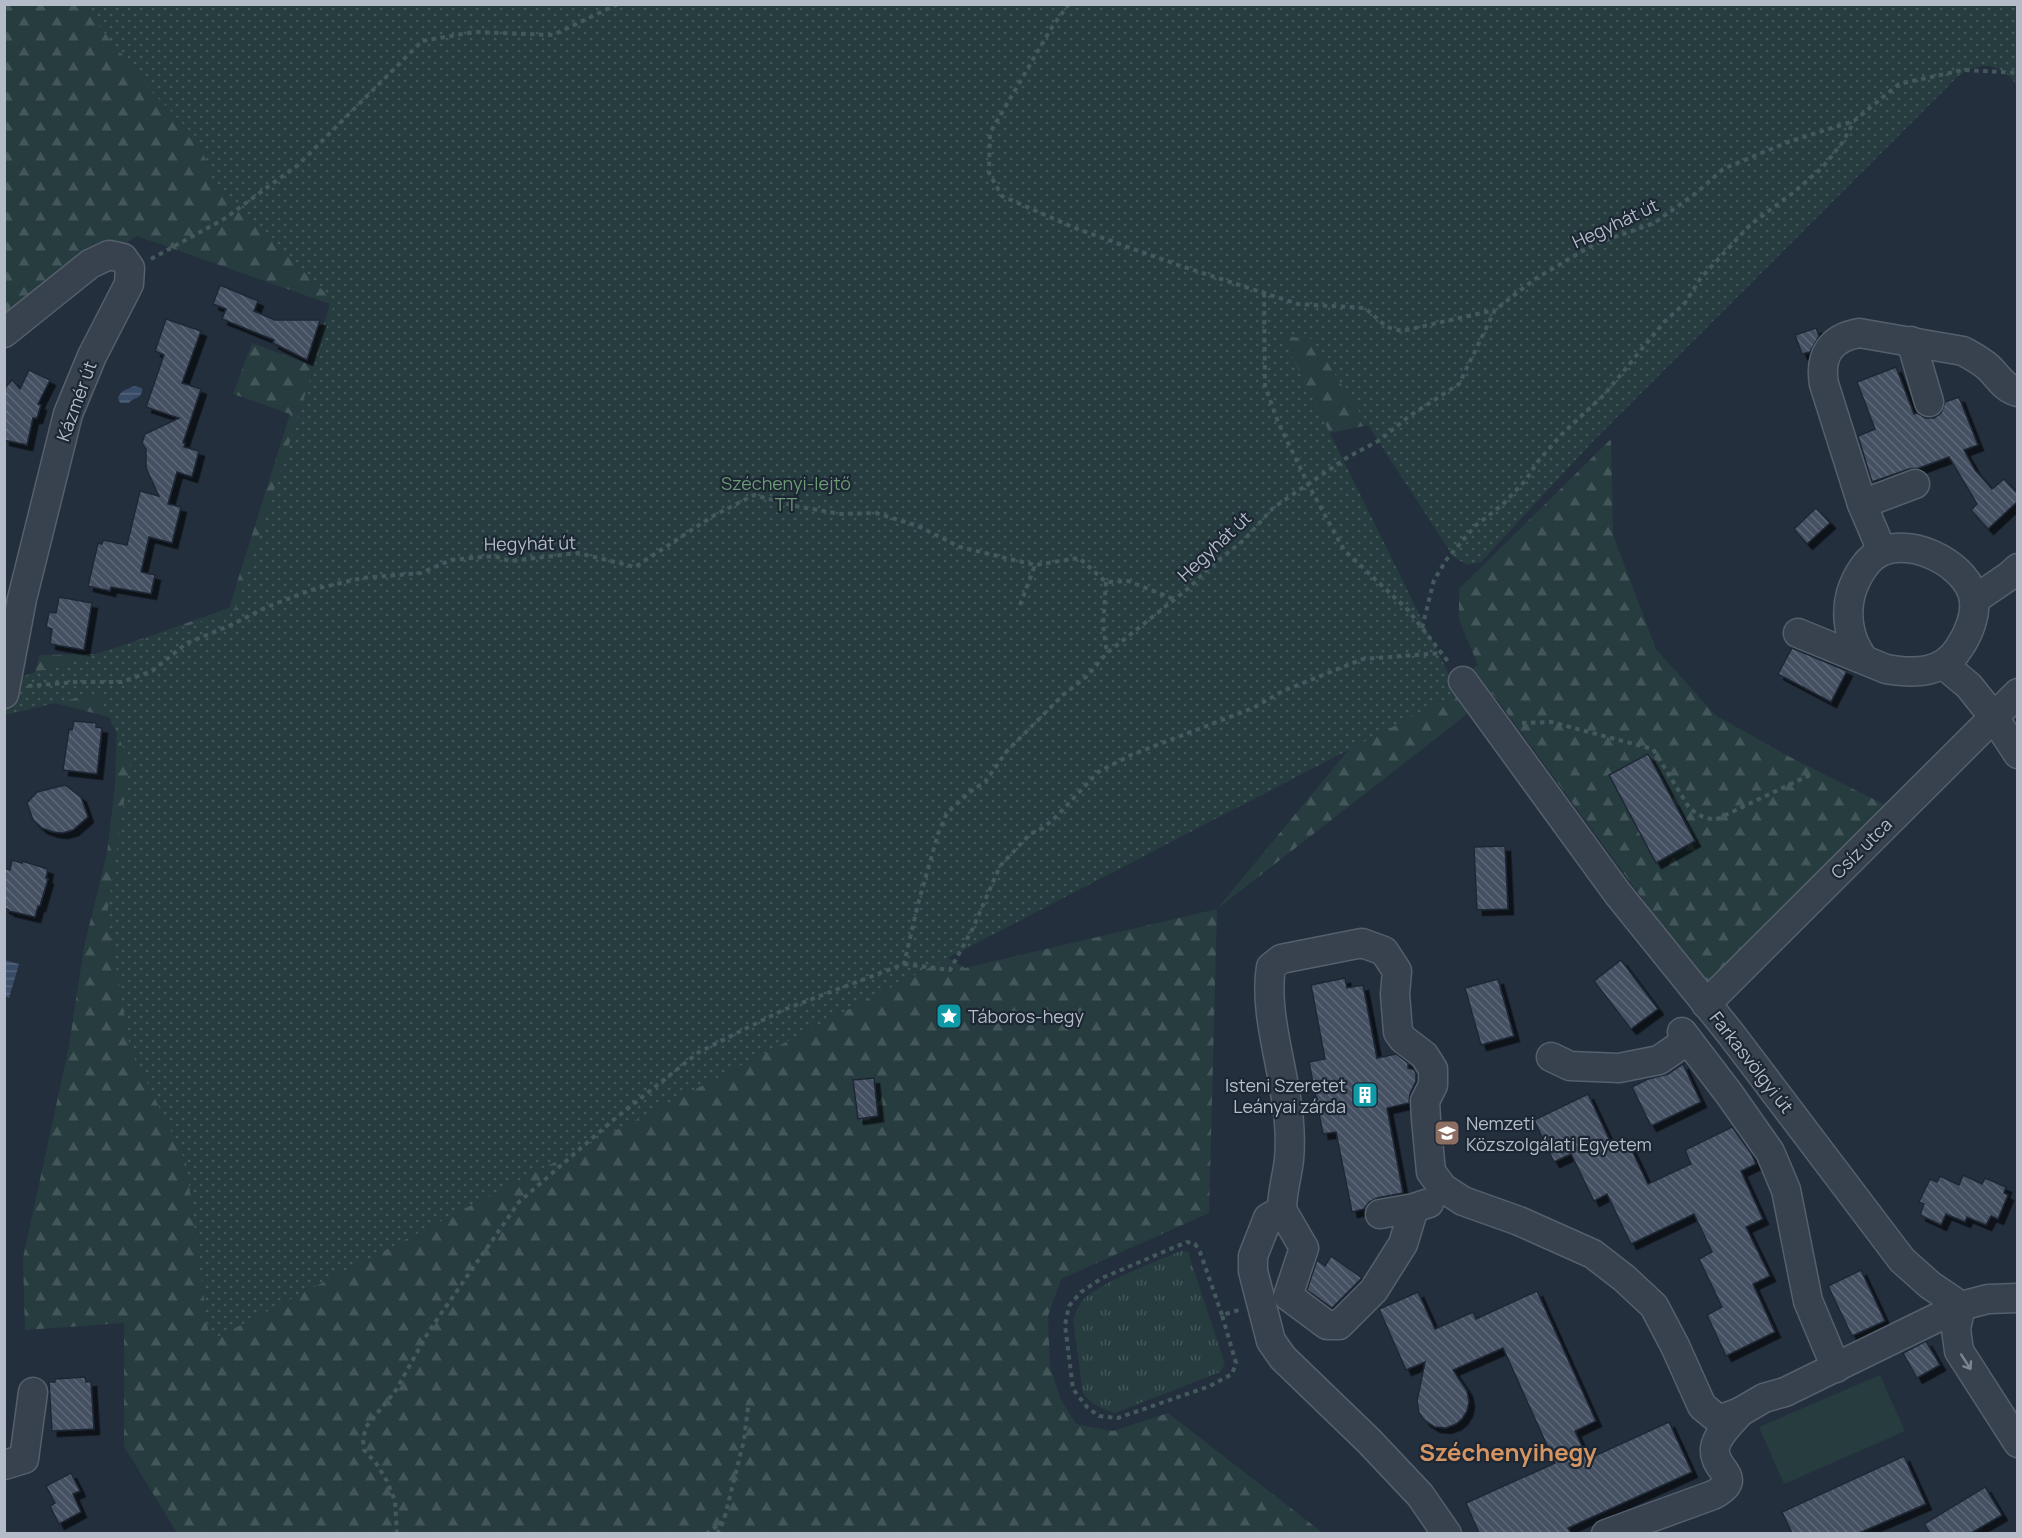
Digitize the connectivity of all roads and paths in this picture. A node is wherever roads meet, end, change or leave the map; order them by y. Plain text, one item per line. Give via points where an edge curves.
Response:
1 (618, 4) edge
2 (1070, 4) edge
3 (2017, 74) edge
4 (1854, 122) junction
5 (123, 258) junction
6 (1264, 293) junction
7 (1495, 310) junction
8 (4, 333) edge
9 (1911, 341) junction
10 (2018, 392) edge
11 (1929, 402) dead end
12 (1308, 484) junction
13 (1915, 484) dead end
14 (1862, 504) junction
15 (1882, 551) junction
16 (1035, 566) junction
17 (2018, 568) edge
18 (1106, 582) junction
19 (1174, 599) junction
20 (1974, 600) junction
21 (1020, 605) dead end
22 (1422, 628) junction
23 (1798, 633) dead end
24 (1107, 653) junction
25 (1442, 653) junction
26 (1863, 658) junction
27 (1944, 665) junction
28 (1463, 681) joint
29 (16, 690) edge
30 (2018, 693) edge
31 (1993, 716) junction
32 (1494, 724) junction
33 (2018, 754) edge
34 (1812, 774) dead end
35 (904, 964) junction
36 (1706, 1004) junction
37 (1731, 1034) junction
38 (1691, 1043) junction
39 (1551, 1057) dead end
40 (1443, 1188) junction
41 (1414, 1208) junction
42 (1282, 1210) junction
43 (1380, 1214) dead end
44 (2018, 1298) edge
45 (1260, 1304) junction
46 (1961, 1306) junction
47 (1222, 1315) junction
48 (1836, 1368) junction
49 (33, 1392) dead end
50 (749, 1400) dead end
51 (1740, 1412) junction
52 (2018, 1443) edge
53 (4, 1466) edge
54 (724, 1520) junction
55 (1661, 1524) edge
56 (398, 1533) edge
57 (706, 1533) edge
58 (717, 1533) edge
59 (1447, 1533) edge
60 (1606, 1533) edge

1 - 5 path via 553,35 474,32 422,41 298,165 224,219 148,260 138,270
2 - 6 path via 1052,27 990,133 988,173 1002,196 1075,228
3 - 4 path, Hegyhát út via 1963,70 1899,84
4 - 7 path, Hegyhát út via 1788,142 1723,170 1654,223 1593,245 1535,279
4 - 22 path via 1823,167 1750,225 1604,395 1564,432 1502,505 1468,534 1434,580
5 - 8 street via 109,255 90,264
5 - 29 street, Kázmér út via 130,268 129,284 68,414 22,599
6 - 7 path via 1298,304 1365,308 1387,327 1402,331
6 - 12 path via 1264,387
7 - 12 path, Hegyhát út via 1459,384 1380,440
9 - 10 street via 1963,351 1987,367 2006,387
9 - 11 street
9 - 14 street via 1859,333 1847,335 1832,345 1824,363 1824,384
12 - 19 path, Hegyhát út via 1273,508 1244,540
12 - 22 path via 1344,550
13 - 14 street
14 - 15 street
15 - 20 street via 1908,548 1943,559 1962,576
15 - 26 street via 1860,572 1849,600 1854,646
16 - 18 path, Hegyhát út via 1079,558
16 - 21 path
16 - 29 path, Hegyhát út via 960,547 918,526 876,513 841,514 754,495 713,516 635,567 578,553 510,561 494,556 451,560 421,573 362,578 267,606 187,643 152,671 122,682 76,681
17 - 20 street
18 - 19 path, Hegyhát út via 1128,581
18 - 24 path via 1102,625
19 - 24 path
20 - 27 street via 1970,628
22 - 25 path
23 - 26 street
24 - 35 path via 1007,751 985,782 947,813 923,885
25 - 28 path
25 - 35 path via 1363,659 1098,772 1056,817 1030,834 1000,866 950,970
26 - 27 street via 1901,672 1922,672
27 - 31 street via 1969,686
28 - 32 street, Farkasvölgyi út
30 - 31 street, Csíz utca
31 - 33 street
31 - 36 street, Csíz utca
32 - 34 path via 1551,722 1653,749 1690,809 1715,820
32 - 36 street, Farkasvölgyi út via 1618,894
35 - 56 path via 783,1010 699,1052 519,1202 429,1331 396,1390 366,1427 364,1450 387,1481 395,1501
36 - 37 street, Farkasvölgyi út
37 - 38 street
37 - 46 street, Farkasvölgyi út via 1902,1260 1930,1286
38 - 39 street via 1659,1060 1618,1068 1570,1066
38 - 48 street via 1770,1152 1786,1190 1808,1302
40 - 41 street via 1428,1204
40 - 42 street via 1431,1172 1425,1119 1433,1068 1424,1054 1398,1032 1397,972 1384,951 1362,943 1281,959 1271,967 1269,996 1289,1124
40 - 51 street via 1462,1201 1519,1221 1609,1265 1654,1306 1702,1406 1721,1418
41 - 42 street via 1403,1244 1374,1290 1339,1325 1327,1325 1288,1296 1304,1248
41 - 43 street
42 - 45 street via 1268,1218 1253,1256
44 - 46 street via 1988,1299
45 - 47 path
45 - 59 street via 1271,1341 1283,1358 1376,1448 1420,1495
46 - 48 street
46 -> 52 street via 1956,1329 1959,1351
47 - 47 path via 1236,1363 1232,1374 1210,1386 1118,1418 1099,1416 1073,1389 1065,1325 1070,1306 1081,1292 1102,1278 1188,1242 1195,1244
48 - 51 street
49 - 53 street via 24,1459
50 - 54 path via 744,1440
51 - 55 street via 1719,1438 1715,1451 1728,1485
54 - 57 path
54 - 58 path
55 - 60 street

